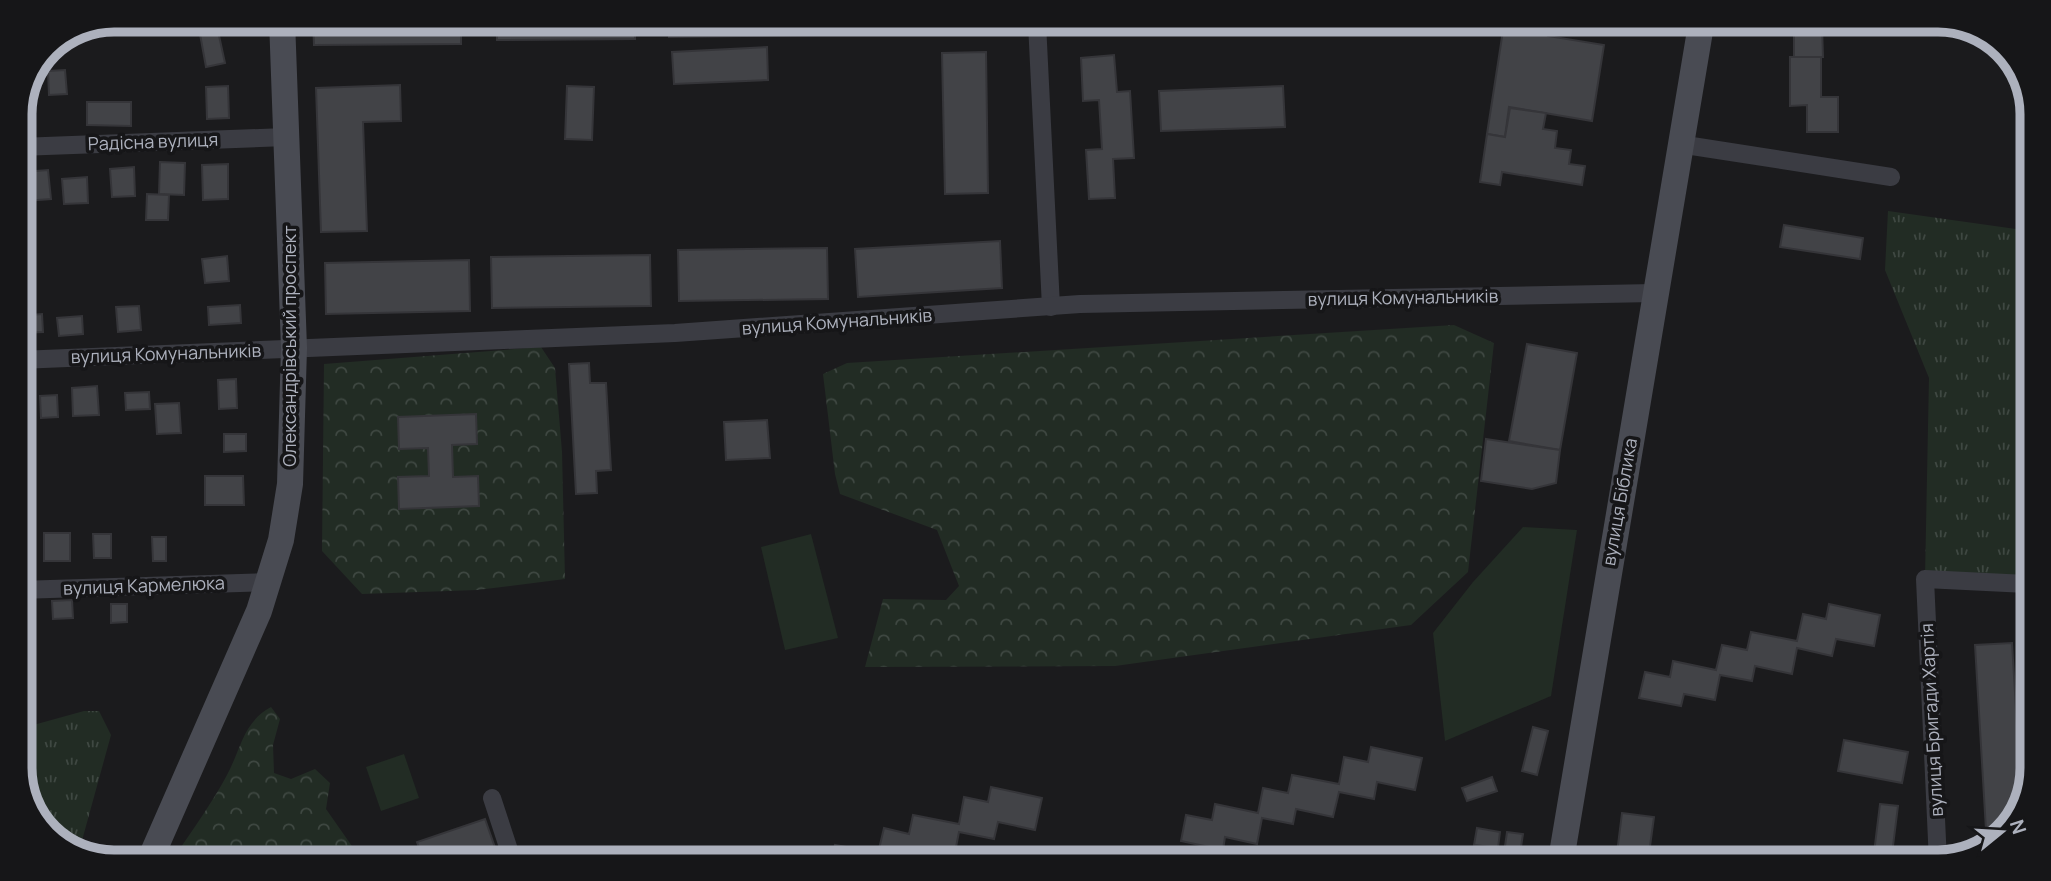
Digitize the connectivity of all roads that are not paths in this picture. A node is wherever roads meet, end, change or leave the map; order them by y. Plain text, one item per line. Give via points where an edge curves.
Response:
1 (282, 32) edge
2 (1037, 32) edge
3 (1699, 32) edge
4 (286, 137) junction
5 (1679, 144) junction
6 (32, 147) edge
7 (1891, 177) dead end
8 (1654, 293) junction
9 (1051, 307) junction
10 (294, 348) junction
11 (32, 359) edge
12 (269, 582) junction
13 (2020, 584) edge
14 (32, 590) edge
15 (492, 798) dead end
16 (154, 850) edge
17 (509, 850) edge
18 (1563, 850) edge
19 (1937, 850) edge

1 - 4 main road, Олександрівський проспект
2 - 9 street
3 - 5 main road
4 - 6 street, Радісна вулиця
4 - 10 main road, Олександрівський проспект
5 - 7 street
5 - 8 main road, вулиця Біблика
8 - 9 street, вулиця Комунальників
8 - 18 main road, вулиця Біблика
9 - 10 street, вулиця Комунальників via 653,334
10 - 11 street, вулиця Комунальників
10 - 12 main road, Олександрівський проспект via 290,484
12 - 14 street, вулиця Кармелюка
12 - 16 main road, Олександрівський проспект
13 - 19 street, вулиця Бригади Хартія via 1925,579
15 - 17 street

